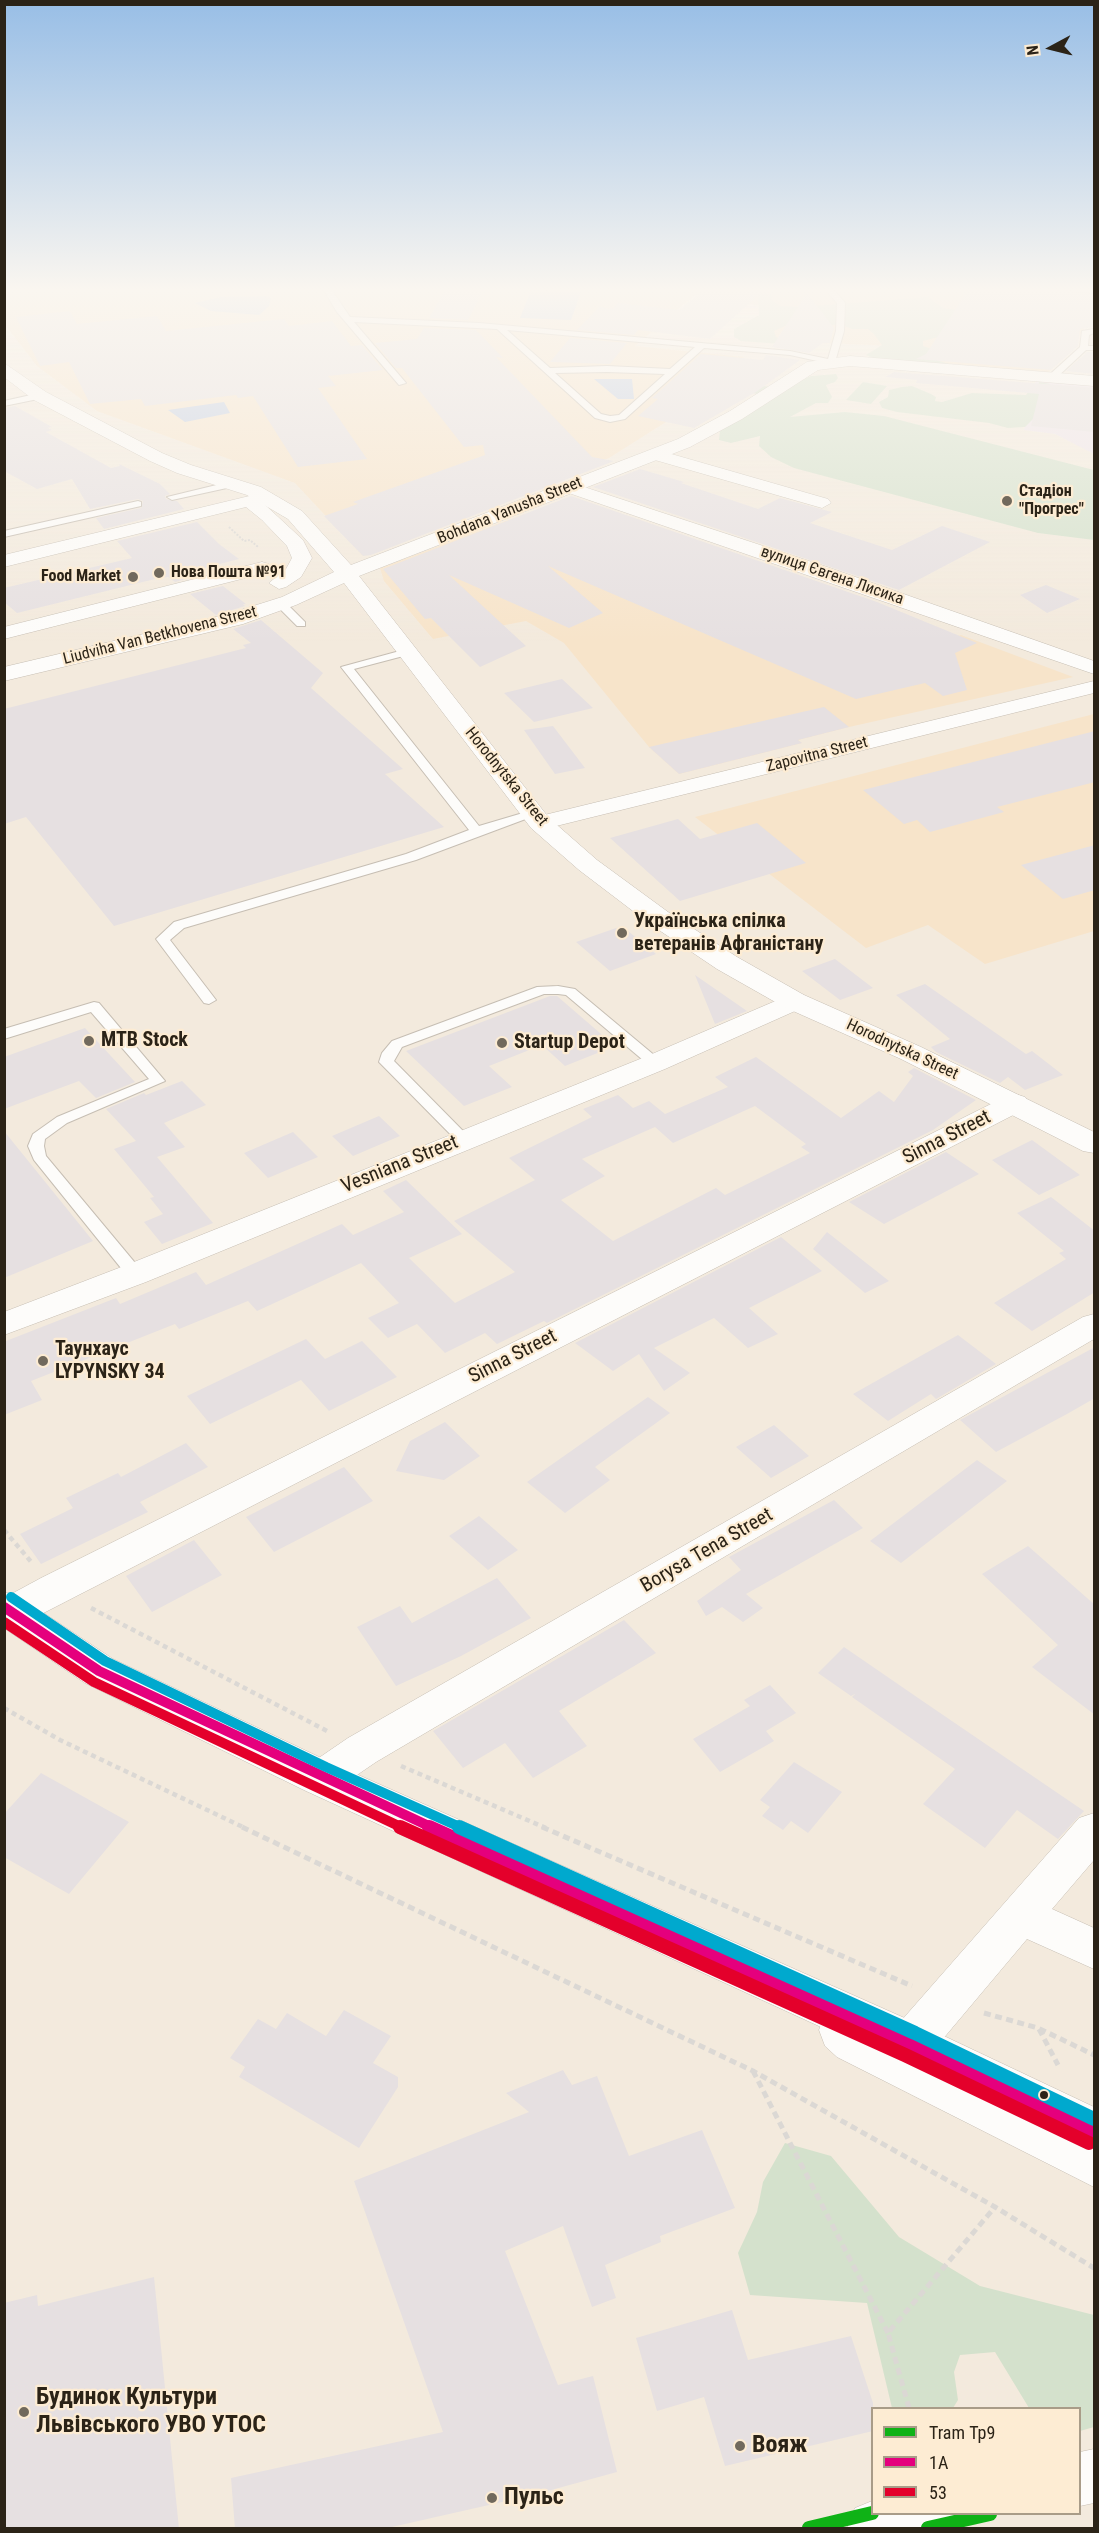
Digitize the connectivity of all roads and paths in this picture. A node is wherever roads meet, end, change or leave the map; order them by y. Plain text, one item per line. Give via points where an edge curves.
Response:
1 (61, 407) edge
2 (588, 407) edge
3 (633, 407) edge
4 (748, 407) edge
5 (654, 454) junction
6 (233, 483) junction
7 (569, 487) junction
8 (172, 497) dead end
9 (257, 499) junction
10 (822, 502) dead end
11 (138, 504) dead end
12 (229, 528) dead end
13 (4, 534) edge
14 (252, 556) junction
15 (4, 561) edge
16 (346, 574) junction
17 (284, 595) junction
18 (301, 624) dead end
19 (4, 633) edge
20 (407, 652) junction
21 (1095, 668) edge
22 (4, 674) edge
23 (1095, 687) edge
24 (536, 818) junction
25 (477, 832) junction
26 (209, 1000) dead end
27 (794, 1001) junction
28 (4, 1033) edge
29 (655, 1063) junction
30 (1015, 1103) junction
31 (464, 1140) junction
32 (1095, 1144) edge
33 (135, 1274) junction
34 (4, 1324) edge
35 (1095, 1325) edge
36 (4, 1530) edge
37 (54, 1588) junction
38 (8, 1610) edge
39 (4, 1708) edge
40 (362, 1750) junction
41 (321, 1778) junction
42 (1095, 1831) edge
43 (1019, 1915) junction
44 (1095, 1949) edge
45 (917, 1988) dead end
46 (797, 1993) junction
47 (976, 2010) dead end
48 (1038, 2028) junction
49 (910, 2044) junction
50 (1095, 2055) edge
51 (1058, 2065) dead end
52 (753, 2071) junction
53 (1095, 2132) edge
54 (1095, 2163) edge
55 (995, 2207) junction
56 (1095, 2268) edge
57 (888, 2333) junction
58 (908, 2407) edge
59 (933, 2515) edge
60 (875, 2529) edge

1 - 6 street, Horodnytska Street via 156,457
2 - 3 lane via 598,417 610,419 622,417
4 - 5 street, Bohdana Yanusha Street via 684,443
5 - 7 street, Bohdana Yanusha Street
5 - 10 street
6 - 8 lane
6 - 9 street, Horodnytska Street
7 - 16 street, Bohdana Yanusha Street
7 - 21 street, вулиця Євгена Лисика
9 - 15 street
9 - 16 street, Horodnytska Street via 295,515
9 - 17 street via 296,544 302,558
11 - 13 lane
12 - 14 path via 260,549
14 - 17 street
14 - 19 street
16 - 17 street, Liudviha Van Betkhovena Street
16 - 20 street, Horodnytska Street
17 - 18 lane
17 - 22 street, Liudviha Van Betkhovena Street via 235,619
20 - 24 street, Horodnytska Street
20 - 25 lane via 347,667
23 - 24 street, Zapovitna Street
24 - 25 lane
24 - 27 street, Horodnytska Street via 588,865 659,918
25 - 26 lane via 411,857 179,925 163,939
27 - 29 street, Vesniana Street
27 - 30 street, Horodnytska Street
28 - 33 lane via 94,1006 158,1081 62,1120 38,1137 36,1146 39,1157
29 - 31 street, Vesniana Street
29 - 31 lane via 570,992 558,990 542,990 397,1044 386,1062
30 - 32 street, Horodnytska Street
30 - 37 street, Sinna Street
31 - 33 street, Vesniana Street
33 - 34 street, Vesniana Street
35 - 40 street, Borysa Tena Street
36 - 37 path
37 - 38 street, Sinna Street
37 - 40 path
38 - 41 street via 99,1671
39 - 52 path via 60,1740
40 - 41 street, Borysa Tena Street
40 - 45 path
41 - 46 street
42 - 43 street
43 - 44 street
43 - 49 street
46 - 49 street
46 - 54 street via 854,2041
47 - 48 path
48 - 50 path
48 - 51 path
49 - 53 street
52 - 55 path
52 - 57 path
55 - 56 path
55 - 57 path
57 - 58 path
59 - 60 street

